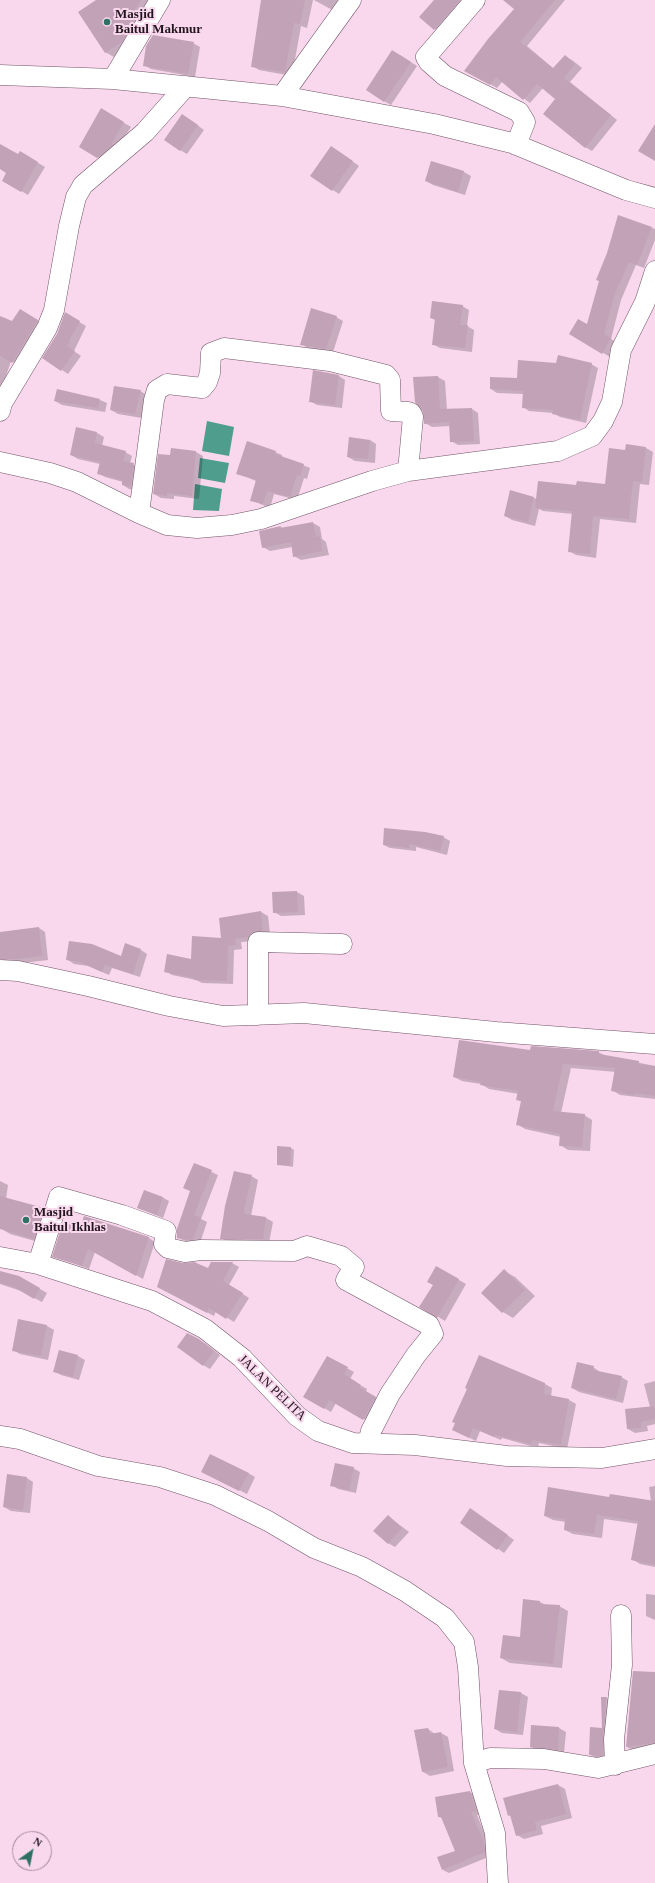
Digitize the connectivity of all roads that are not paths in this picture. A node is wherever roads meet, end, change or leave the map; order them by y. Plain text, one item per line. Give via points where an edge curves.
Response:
1 (160, 0) edge
2 (351, 0) edge
3 (475, 0) edge
4 (0, 75) edge
5 (113, 79) junction
6 (186, 86) junction
7 (282, 96) junction
8 (516, 145) junction
9 (655, 198) edge
10 (655, 271) edge
11 (0, 411) edge
12 (0, 462) edge
13 (408, 471) junction
14 (138, 514) junction
15 (342, 944) dead end
16 (0, 970) edge
17 (258, 1015) junction
18 (655, 1044) edge
19 (0, 1257) edge
20 (38, 1264) junction
21 (0, 1436) edge
22 (368, 1443) junction
23 (655, 1449) edge
24 (621, 1615) dead end
25 (655, 1754) edge
26 (474, 1763) junction
27 (615, 1765) junction
28 (498, 1883) edge

1 - 5 street
2 - 7 street
3 - 8 street via 426,57 445,76 519,112 525,122
4 - 5 street
5 - 6 street
6 - 7 street
6 - 11 street via 145,132 83,185 76,197 54,310 47,328 2,403
7 - 8 street via 434,124
8 - 9 street via 626,190
10 - 13 street via 645,302 621,350 612,402 592,436 558,451
12 - 14 street via 77,482
13 - 14 street via 261,519 232,525 197,528 167,525
13 - 14 street via 413,417 408,412 391,411 390,380 386,375 330,361 224,348 211,354 210,373 202,388 167,384 158,390 154,400
15 - 17 street via 258,942
16 - 17 street via 26,972 169,1006 223,1016
17 - 18 street via 304,1013 496,1032
19 - 20 street, JALAN PELITA
20 - 22 street, JALAN PELITA via 152,1301 205,1329 242,1358 297,1416 318,1431 353,1443
20 - 22 street via 59,1197 166,1231 164,1244 168,1248 185,1252 294,1252 307,1246 341,1256 354,1267 346,1280 429,1325 433,1334 390,1394 371,1431
21 - 26 street via 20,1439 98,1466 160,1477 215,1495 268,1521 314,1548 362,1567 405,1590 445,1618 464,1642
22 - 23 street, JALAN PELITA via 415,1445 507,1456 602,1458
24 - 27 street via 622,1665 614,1739
25 - 27 street
26 - 27 street via 490,1758 510,1758 544,1759 598,1768
26 - 28 street via 495,1833

